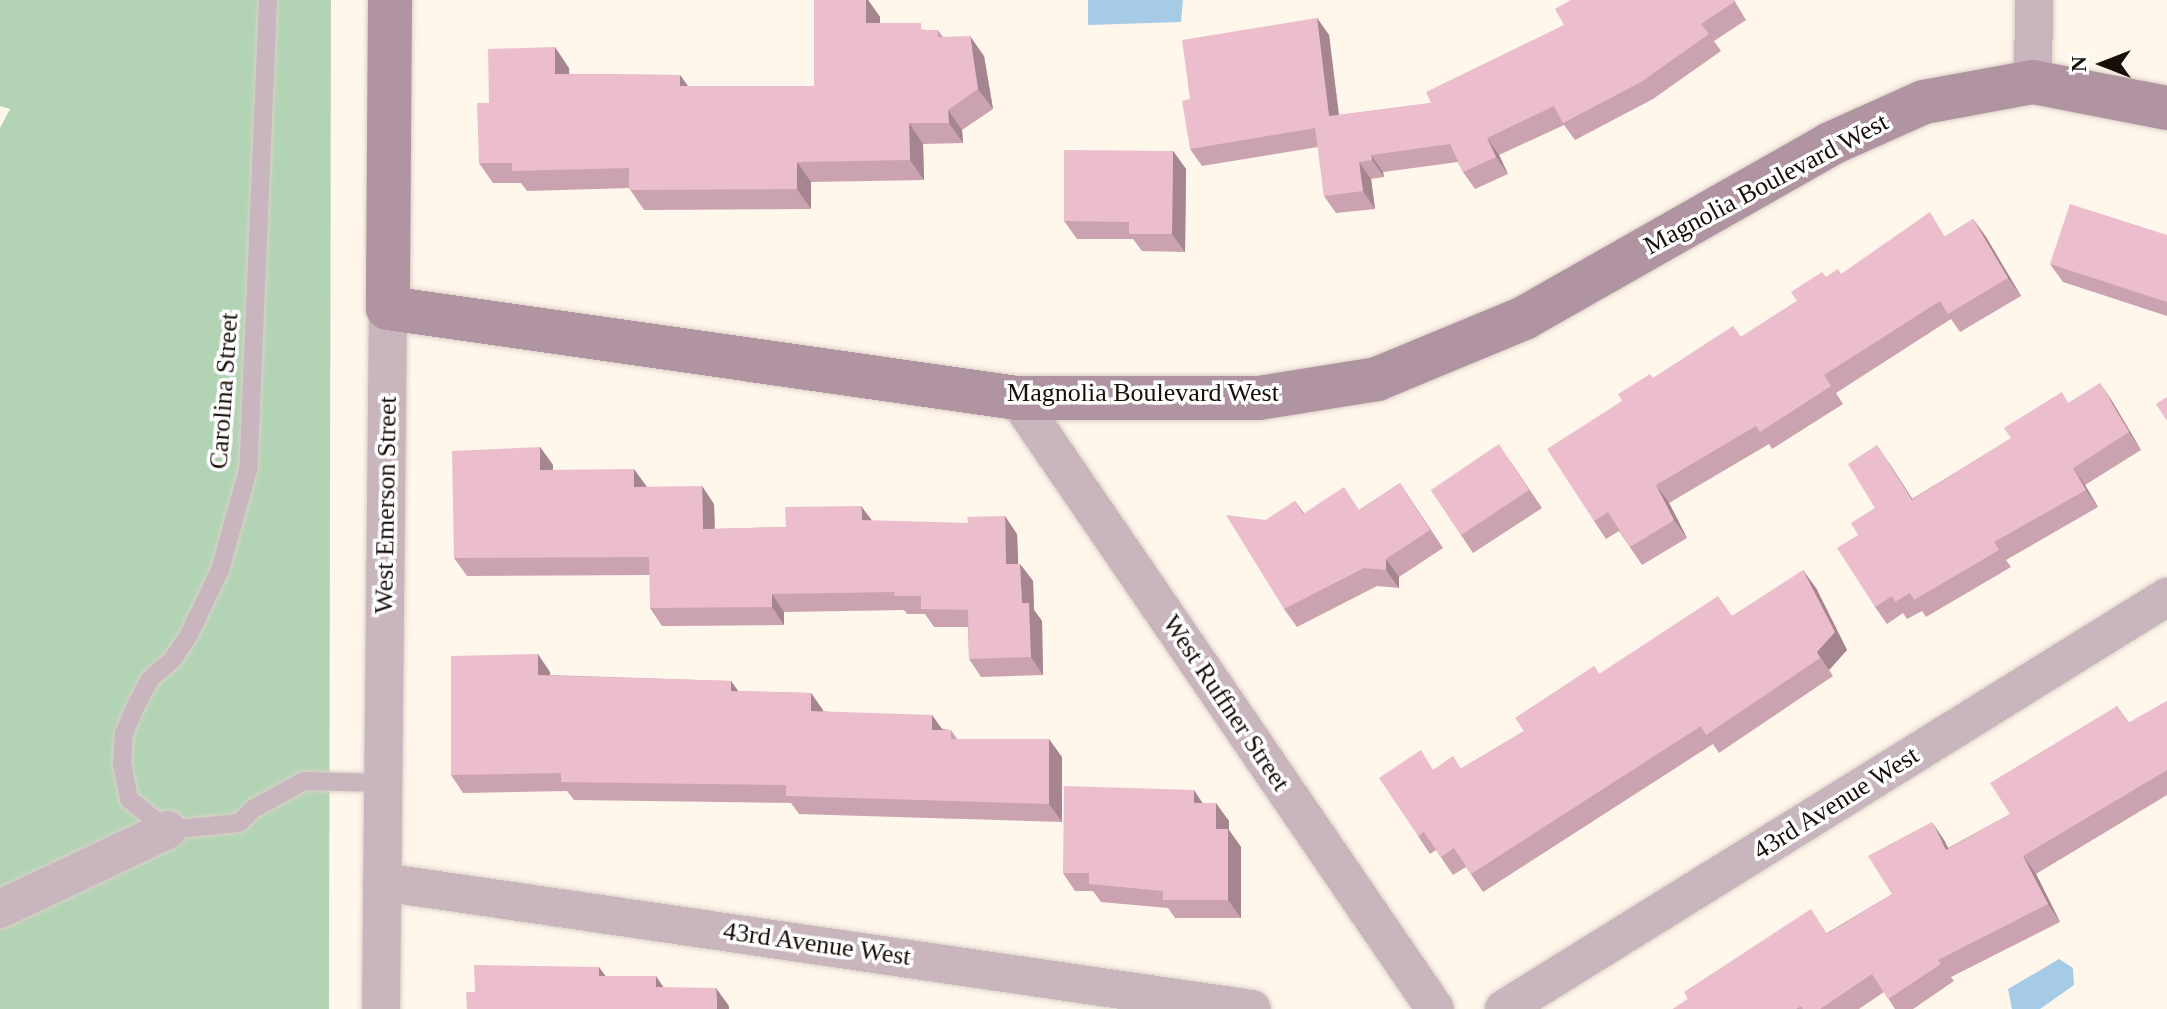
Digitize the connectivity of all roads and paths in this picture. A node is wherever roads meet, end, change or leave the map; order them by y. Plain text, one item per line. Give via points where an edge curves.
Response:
1 (268, 0) edge
2 (390, 0) edge
3 (2034, 0) edge
4 (2033, 82) junction
5 (2167, 108) edge
6 (388, 308) junction
7 (1017, 398) junction
8 (2167, 597) edge
9 (383, 783) junction
10 (167, 830) junction
11 (382, 882) junction
12 (0, 909) edge
13 (381, 1009) edge
14 (1252, 1009) edge
15 (1435, 1009) edge
16 (1504, 1009) edge

1 - 10 lane, Carolina Street via 248,470 220,570 189,635 150,679 124,733 129,799
2 - 6 street, West Emerson Street
3 - 4 street
4 - 5 street, Magnolia Boulevard West
4 - 7 street, Magnolia Boulevard West via 1924,102 1830,144 1524,318 1377,379 1259,398
6 - 7 street, Magnolia Boulevard West
6 - 9 street, West Emerson Street
7 - 15 street, West Ruffner Street
8 - 16 street, 43rd Avenue West
9 - 10 lane via 304,781 253,809 239,823
9 - 11 street, West Emerson Street
10 - 12 street
11 - 13 street, West Emerson Street
11 - 14 street, 43rd Avenue West

